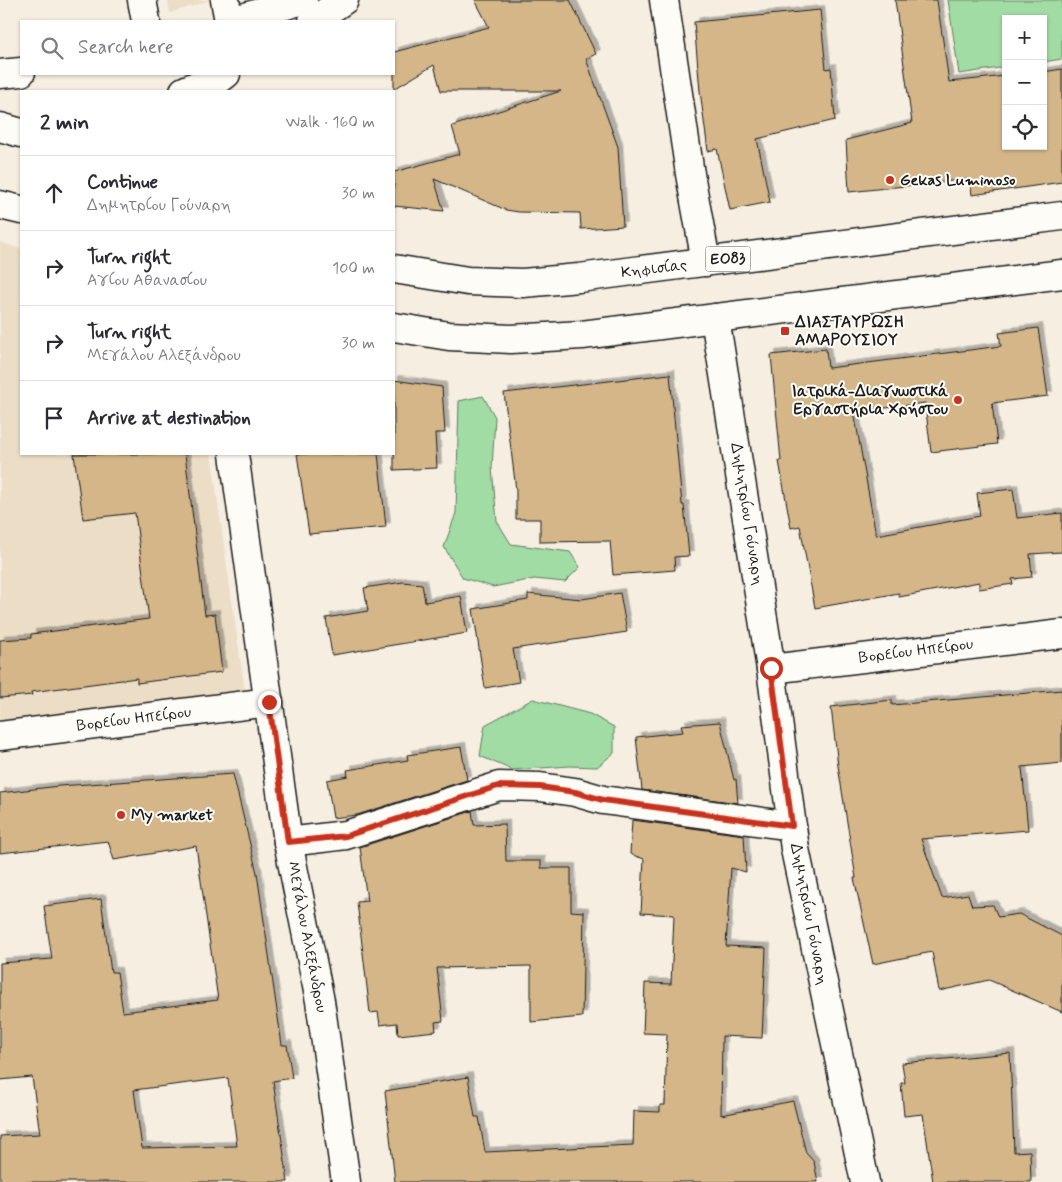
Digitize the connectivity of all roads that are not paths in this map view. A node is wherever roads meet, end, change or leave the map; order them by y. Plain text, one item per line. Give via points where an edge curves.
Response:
1 (142, 0) edge
2 (225, 0) edge
3 (304, 0) edge
4 (344, 0) edge
5 (664, 0) edge
6 (146, 20) edge
7 (230, 20) edge
8 (234, 20) edge
9 (314, 20) edge
10 (20, 72) edge
11 (0, 74) edge
12 (222, 75) edge
13 (223, 75) edge
14 (186, 90) edge
15 (210, 90) edge
16 (0, 127) edge
17 (20, 133) edge
18 (20, 139) edge
19 (0, 144) edge
20 (0, 205) edge
21 (20, 210) edge
22 (1062, 216) edge
23 (706, 262) junction
24 (395, 269) edge
25 (1062, 274) edge
26 (715, 318) junction
27 (395, 327) edge
28 (234, 455) edge
29 (1062, 634) edge
30 (771, 668) junction
31 (269, 702) junction
32 (0, 736) edge
33 (792, 826) junction
34 (288, 842) junction
35 (346, 1182) edge
36 (865, 1182) edge

1 - 6 street
2 - 7 street
3 - 8 street
4 - 9 street
5 - 23 street
10 - 11 street
12 - 14 street
13 - 15 street
16 - 17 street
18 - 19 street
20 - 21 street
22 - 23 street, Κηφισίας / ΕΟ83
23 - 24 street, Κηφισίας / ΕΟ83 via 523,283 468,282
25 - 26 street
26 - 27 street via 582,335 511,340 449,336
26 - 30 street, Δημητρίου Γούναρη
28 - 31 street, Μεγάλου Αλεξάνδρου
29 - 30 street, Βορείου Ηπείρου
30 - 33 street, Δημητρίου Γούναρη
31 - 32 street, Βορείου Ηπείρου
31 - 34 street, Μεγάλου Αλεξάνδρου
33 - 34 street via 603,800 540,787 498,786 346,836
33 - 36 street, Δημητρίου Γούναρη
34 - 35 street, Μεγάλου Αλεξάνδρου via 320,1001

